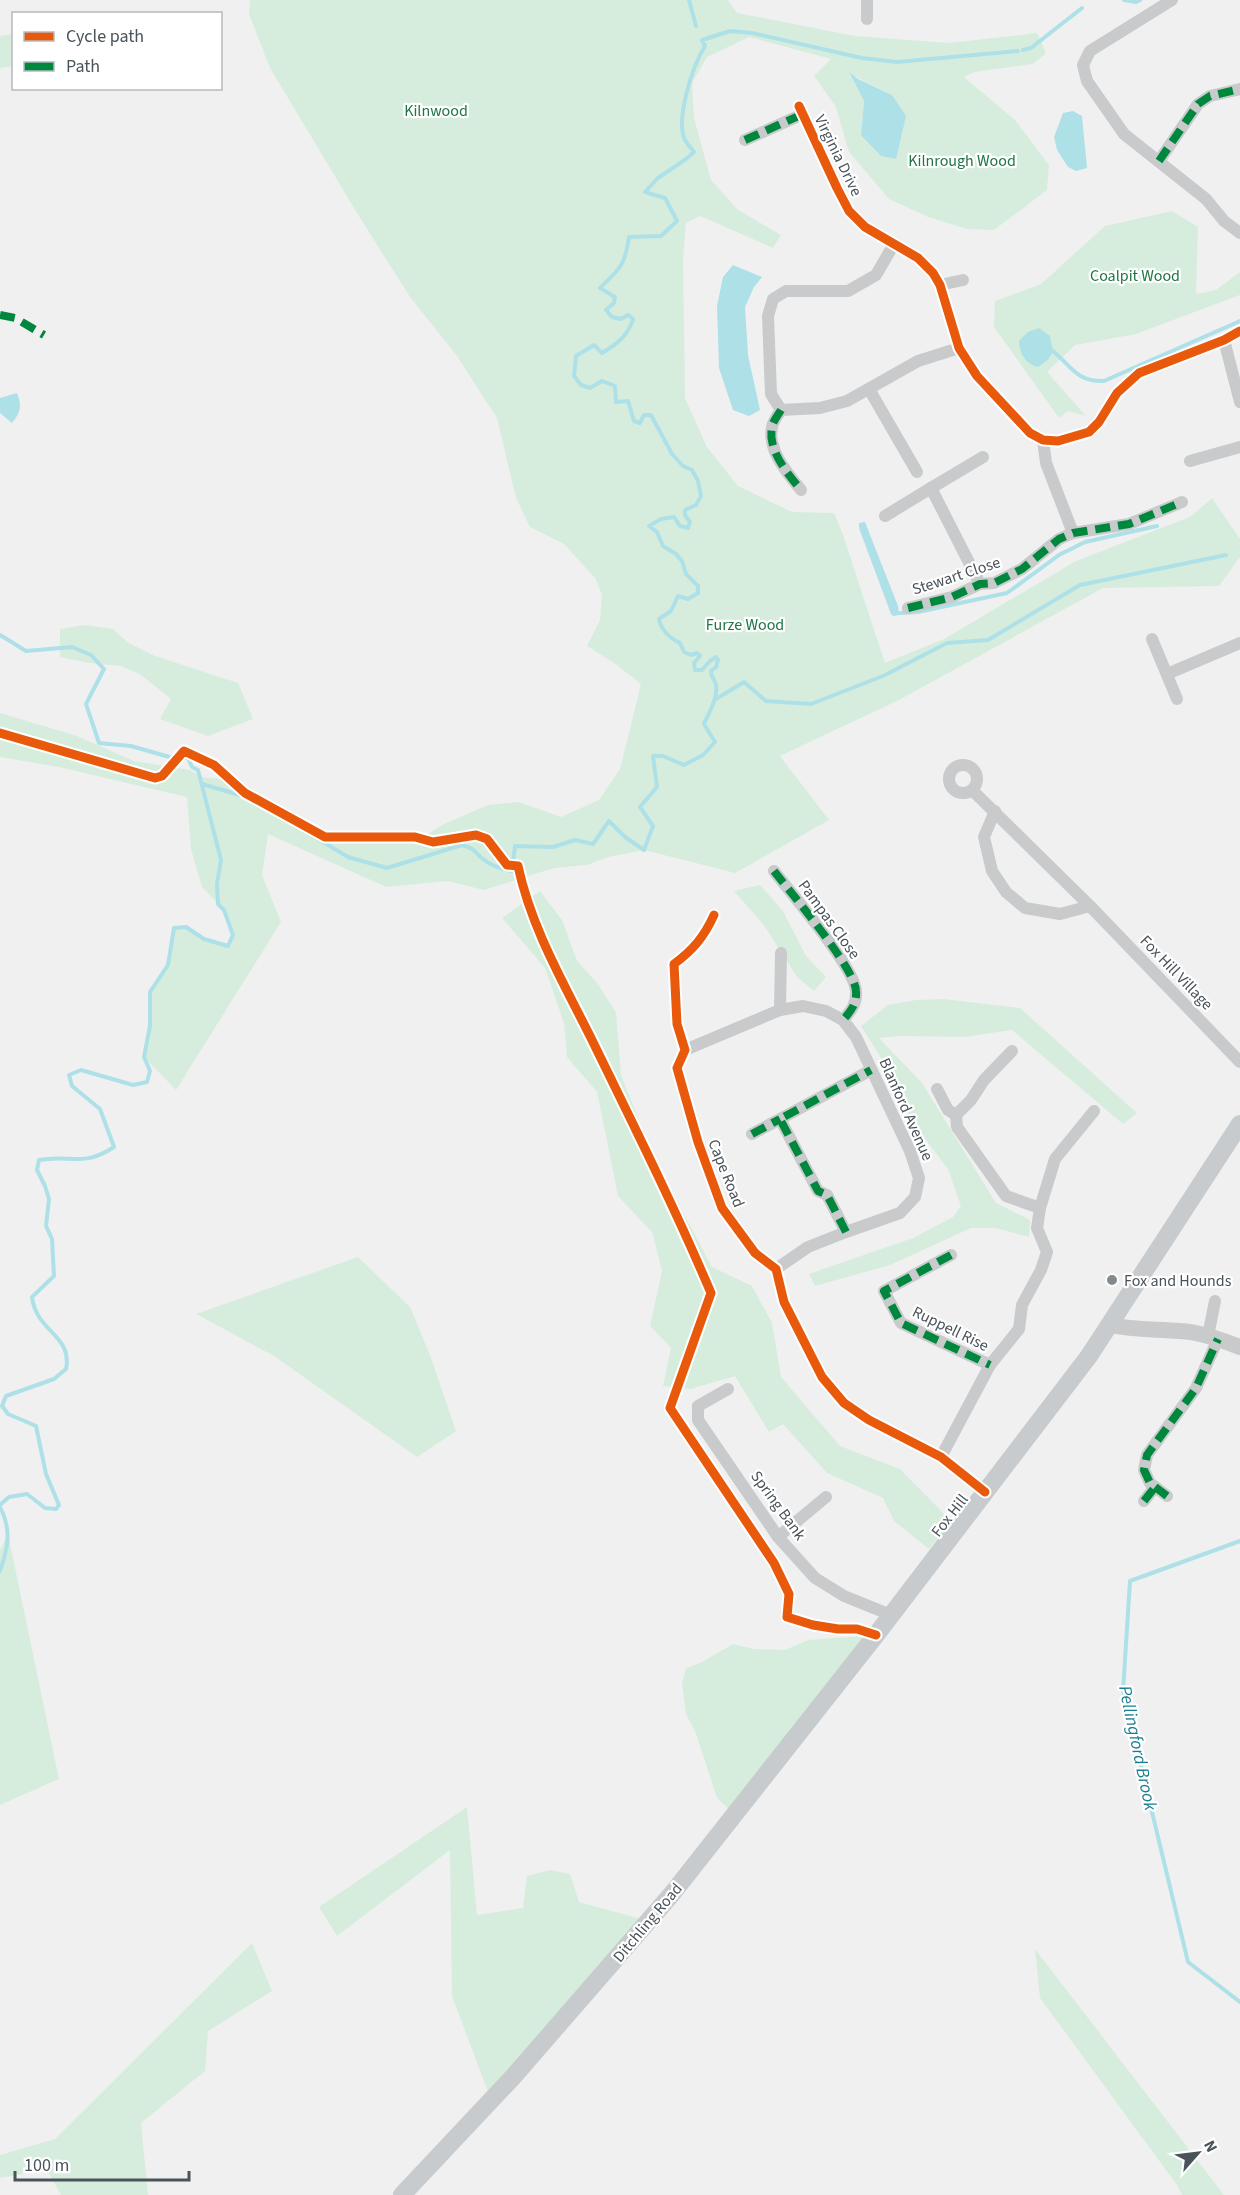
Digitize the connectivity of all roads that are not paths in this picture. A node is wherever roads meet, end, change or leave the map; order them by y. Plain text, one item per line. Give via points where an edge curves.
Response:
1 (867, 0) edge
2 (1172, 0) edge
3 (867, 19) dead end
4 (1240, 89) edge
5 (746, 140) dead end
6 (1159, 161) junction
7 (1240, 233) edge
8 (894, 244) junction
9 (963, 280) dead end
10 (940, 285) junction
11 (1240, 331) edge
12 (1224, 340) junction
13 (959, 348) junction
14 (869, 389) junction
15 (1240, 402) edge
16 (781, 410) junction
17 (1043, 440) junction
18 (1240, 447) edge
19 (984, 457) dead end
20 (1190, 461) dead end
21 (917, 472) dead end
22 (931, 488) junction
23 (801, 490) dead end
24 (1182, 502) dead end
25 (885, 516) dead end
26 (1073, 533) junction
27 (980, 584) junction
28 (908, 608) dead end
29 (1152, 639) dead end
30 (1240, 643) edge
31 (1167, 674) junction
32 (1177, 699) dead end
33 (972, 790) dead end
34 (996, 811) junction
35 (774, 871) dead end
36 (1090, 906) junction
37 (714, 915) dead end
38 (782, 953) dead end
39 (780, 1010) junction
40 (843, 1020) junction
41 (685, 1050) junction
42 (1012, 1051) dead end
43 (1240, 1062) edge
44 (871, 1070) junction
45 (937, 1089) dead end
46 (1094, 1112) dead end
47 (956, 1115) junction
48 (780, 1119) junction
49 (1240, 1124) edge
50 (752, 1134) dead end
51 (1040, 1208) junction
52 (846, 1232) junction
53 (951, 1255) dead end
54 (776, 1269) junction
55 (1215, 1301) dead end
56 (1110, 1325) junction
57 (1213, 1338) junction
58 (1240, 1347) edge
59 (990, 1365) junction
60 (728, 1389) dead end
61 (941, 1457) junction
62 (1155, 1487) junction
63 (985, 1492) junction
64 (1167, 1496) dead end
65 (826, 1497) dead end
66 (1144, 1501) dead end
67 (778, 1537) junction
68 (891, 1615) junction
69 (876, 1635) joint
70 (402, 2195) edge

1 - 3 street
2 - 6 street via 1090,51 1083,65 1087,81 1124,134
4 - 6 street via 1210,96 1198,104
5 - 8 street, Virginia Drive via 801,110 849,211 865,227
6 - 7 street
8 - 10 street, Virginia Drive via 918,258
8 - 16 street via 876,275 848,291 786,291 773,299 768,316 771,394
9 - 10 street
10 - 13 street, Virginia Drive
11 - 12 street
12 - 15 street
12 - 17 street via 1139,373 1117,393 1100,422 1089,432 1058,441
13 - 14 street via 918,361
13 - 17 street, Virginia Drive via 989,391 1030,433
14 - 16 street via 847,401 820,408
14 - 21 street
16 - 23 street via 772,427 774,450
17 - 26 street via 1046,463
18 - 20 street
19 - 22 street
22 - 25 street
22 - 27 street
24 - 26 street, Stewart Close via 1129,524
26 - 27 street, Stewart Close via 1022,568 994,583
27 - 28 street, Stewart Close via 952,597
29 - 31 street
30 - 31 street
31 - 32 street
33 - 34 street, Fox Hill Village
34 - 36 street, Fox Hill Village
34 - 36 street via 984,837 992,871 1006,892 1025,908 1060,914
35 - 40 street, Pampas Close via 826,936 856,990 854,1008
36 - 43 street, Fox Hill Village
37 - 41 street, Cape Road via 706,933 674,964 677,1024
38 - 39 street
39 - 40 street via 803,1006
39 - 41 street
40 - 44 street, Blanford Avenue via 856,1037
41 - 54 street, Cape Road via 677,1068 722,1208 755,1253
42 - 47 street
44 - 48 street
44 - 52 street, Blanford Avenue via 919,1178 915,1197 900,1214
45 - 47 street via 948,1110
46 - 51 street, Ruppell Rise via 1055,1159
47 - 51 street via 957,1127 1006,1196
48 - 50 street
48 - 52 street via 818,1191 827,1195
49 - 56 main road, Fox Hill
51 - 59 street, Ruppell Rise via 1037,1228 1047,1252 1022,1305 1019,1329
52 - 54 street, Blanford Avenue via 808,1247
53 - 59 street, Ruppell Rise via 884,1291 901,1323
54 - 61 street via 783,1302 822,1377 844,1403
55 - 57 street
56 - 57 street via 1182,1331
56 - 63 main road, Fox Hill
57 - 58 street
57 - 62 street via 1196,1388 1147,1455 1144,1470
59 - 61 street, Ruppell Rise
60 - 67 street, Spring Bank via 698,1406 698,1420
61 - 63 street
62 - 64 street
62 - 66 street
63 - 68 main road, Fox Hill
65 - 67 street
67 - 68 street, Spring Bank via 815,1578 844,1596
68 - 69 main road, Fox Hill
69 - 70 main road, Ditchling Road via 671,1895 513,2077

